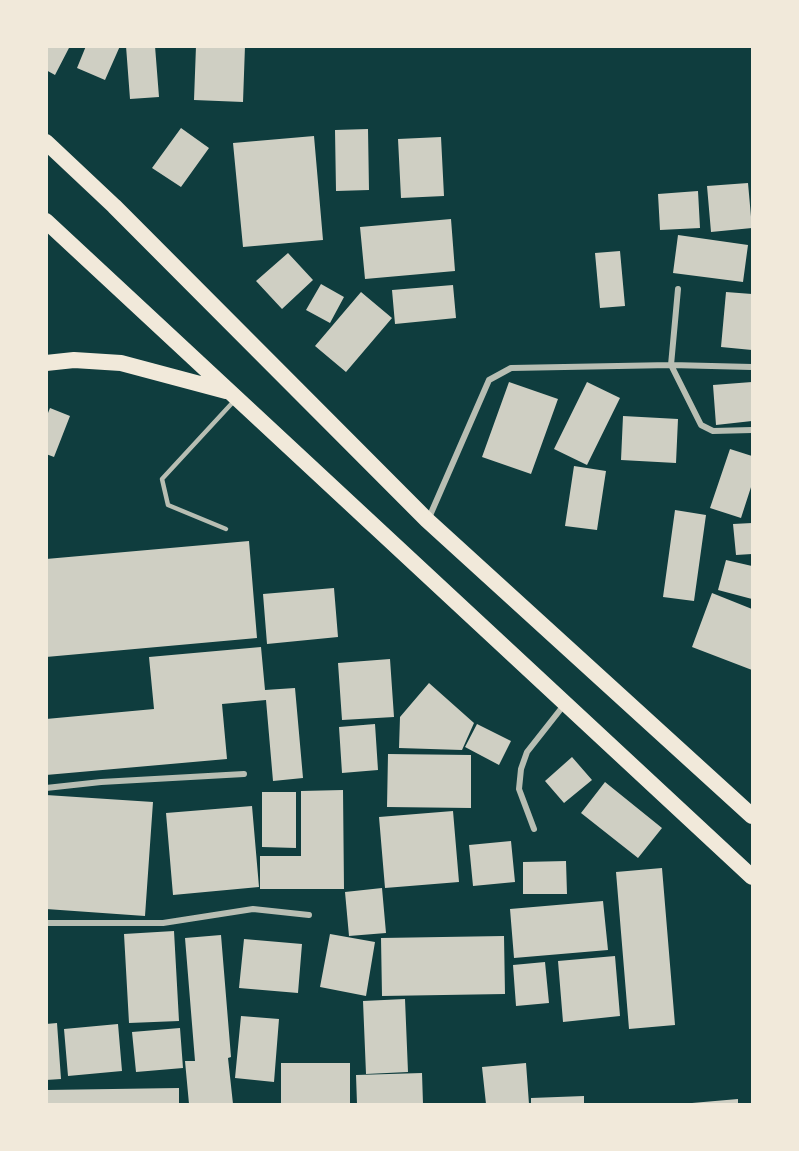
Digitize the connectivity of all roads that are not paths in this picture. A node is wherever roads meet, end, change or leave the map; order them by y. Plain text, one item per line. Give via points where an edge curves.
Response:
1 (46, 142) edge
2 (46, 221) edge
3 (678, 289) dead end
4 (46, 363) edge
5 (671, 365) junction
6 (753, 367) edge
7 (233, 396) junction
8 (753, 430) edge
9 (427, 520) junction
10 (226, 529) dead end
11 (565, 703) junction
12 (244, 774) dead end
13 (46, 788) edge
14 (753, 816) edge
15 (534, 829) dead end
16 (753, 877) edge
17 (309, 915) dead end
18 (46, 923) edge

1 - 9 highway
2 - 7 highway
3 - 5 street
4 - 7 highway via 121,363
5 - 6 street
5 - 8 street via 700,425 714,430
5 - 9 street via 511,368 489,381
7 - 10 lane via 162,479 168,505
7 - 11 highway
9 - 14 highway
11 - 15 street via 527,752 521,769 519,789
11 - 16 highway
12 - 13 street
17 - 18 street via 253,909 163,923

